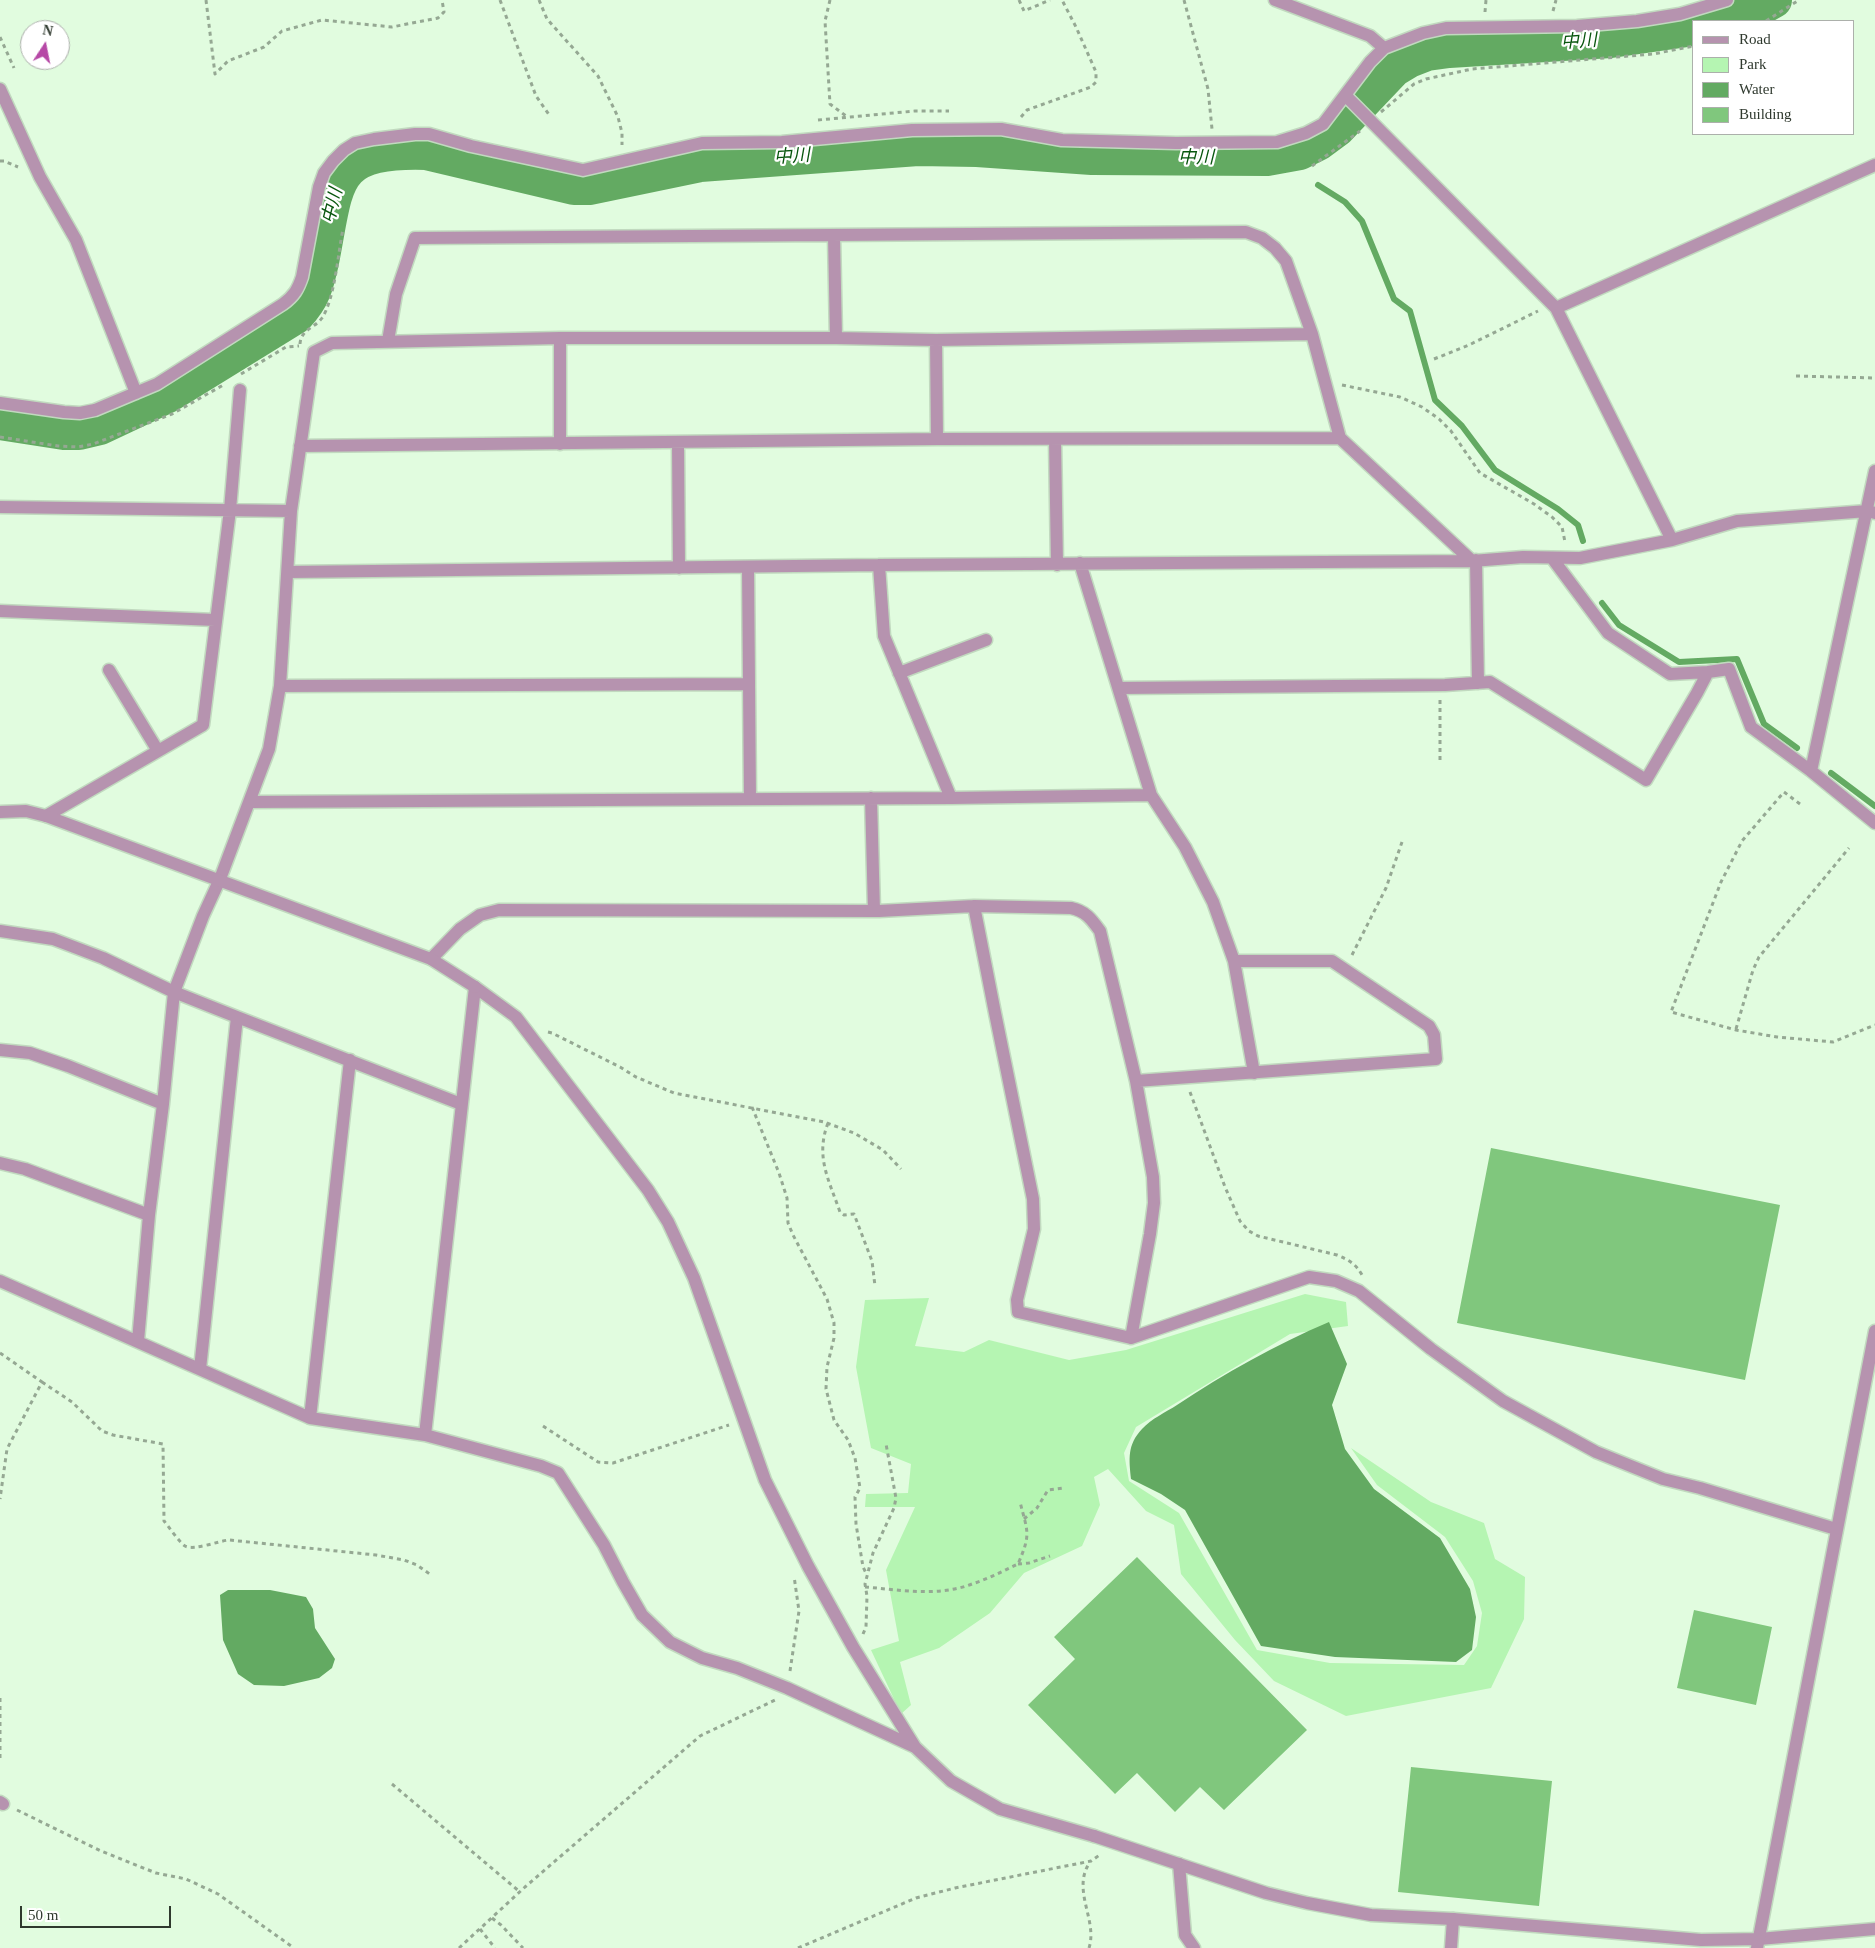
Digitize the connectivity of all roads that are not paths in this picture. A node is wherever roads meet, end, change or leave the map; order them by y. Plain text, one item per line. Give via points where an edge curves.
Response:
1 (1275, 0) edge
2 (1727, 0) edge
3 (1384, 48) junction
4 (0, 90) edge
5 (1345, 94) junction
6 (1875, 165) edge
7 (834, 236) junction
8 (1552, 305) junction
9 (1312, 334) junction
10 (560, 338) junction
11 (836, 338) junction
12 (936, 340) junction
13 (388, 342) junction
14 (240, 390) dead end
15 (136, 392) junction
16 (0, 403) edge
17 (1340, 438) junction
18 (937, 439) junction
19 (1055, 439) junction
20 (678, 443) junction
21 (560, 444) junction
22 (300, 446) junction
23 (1875, 471) edge
24 (0, 507) edge
25 (230, 510) junction
26 (291, 511) junction
27 (1871, 512) edge
28 (1672, 540) junction
29 (1559, 558) junction
30 (1474, 561) junction
31 (1080, 563) junction
32 (879, 565) junction
33 (1057, 565) junction
34 (748, 566) junction
35 (679, 568) junction
36 (288, 572) junction
37 (0, 610) edge
38 (215, 620) junction
39 (986, 640) dead end
40 (109, 670) dead end
41 (1708, 672) junction
42 (899, 673) junction
43 (1478, 683) junction
44 (749, 684) junction
45 (280, 686) junction
46 (1119, 688) junction
47 (158, 751) junction
48 (1812, 771) junction
49 (1151, 795) junction
50 (871, 798) junction
51 (951, 798) junction
52 (750, 799) junction
53 (250, 802) junction
54 (0, 812) edge
55 (46, 816) junction
56 (1875, 823) edge
57 (220, 879) junction
58 (974, 906) junction
59 (874, 911) junction
60 (0, 931) edge
61 (431, 959) junction
62 (1234, 961) junction
63 (475, 986) junction
64 (174, 992) junction
65 (237, 1017) junction
66 (0, 1050) edge
67 (350, 1060) junction
68 (1254, 1073) junction
69 (1136, 1081) junction
70 (163, 1104) junction
71 (461, 1104) junction
72 (0, 1163) edge
73 (149, 1215) junction
74 (0, 1282) edge
75 (1875, 1331) edge
76 (1131, 1338) junction
77 (138, 1341) junction
78 (200, 1369) junction
79 (310, 1418) junction
80 (424, 1435) junction
81 (1836, 1529) junction
82 (915, 1747) junction
83 (1179, 1864) junction
84 (1453, 1919) junction
85 (1875, 1929) edge
86 (1758, 1944) edge
87 (1194, 1948) edge
88 (1451, 1948) edge

1 - 3 street via 1370,36
2 - 3 street via 1680,14 1637,21 1577,26 1446,28
3 - 5 street
4 - 15 street via 40,177 76,240
5 - 8 street
5 - 15 street via 1323,124 1277,142 1062,140 1001,129 912,130 782,142 702,142 583,170 430,134 355,143 344,150 324,173 302,276 292,298 157,384
6 - 8 street
7 - 9 street via 1246,232 1262,238 1286,261
7 - 11 street
7 - 13 street via 415,238 396,294
8 - 28 street
9 - 12 street
9 - 17 street
10 - 11 street
10 - 13 street
10 - 21 street
11 - 12 street
12 - 18 street
13 - 22 street via 332,343 314,352
14 - 25 street
15 - 16 street via 80,413
17 - 19 street
17 - 30 street
18 - 19 street
18 - 20 street
19 - 33 street
20 - 21 street
20 - 35 street
21 - 22 street
22 - 26 street
23 - 27 street
24 - 25 street
25 - 26 street
25 - 38 street
26 - 36 street
27 - 28 street via 1737,521
27 - 48 street
28 - 29 street via 1580,558
29 - 30 street
29 - 41 street via 1608,633 1670,674
30 - 31 street
30 - 43 street
31 - 33 street
31 - 46 street
32 - 33 street
32 - 34 street
32 - 42 street via 884,636
34 - 35 street
34 - 44 street
35 - 36 street
36 - 45 street
37 - 38 street
38 - 47 street via 203,725
39 - 42 street
40 - 47 street
41 - 43 street via 1646,780 1490,682
41 - 48 street via 1729,669 1751,727
42 - 51 street
43 - 46 street
44 - 45 street
44 - 52 street
45 - 53 street via 269,749
46 - 49 street
47 - 55 street
48 - 56 street
49 - 51 street
49 - 62 street via 1185,847 1213,902
50 - 51 street
50 - 52 street
50 - 59 street
52 - 53 street
53 - 57 street
54 - 55 street
55 - 57 street
57 - 61 street
57 - 64 street
58 - 59 street
58 - 69 street via 1072,908 1082,910 1090,917 1100,931
58 - 76 street via 1033,1199 1034,1229 1017,1300 1018,1312
59 - 61 street via 499,910 480,915 460,929
60 - 64 street via 53,939
61 - 63 street
62 - 68 street
62 - 68 street via 1332,961 1430,1026 1434,1035 1436,1059
63 - 71 street
63 - 82 street via 516,1017 648,1190 668,1222 694,1278 765,1480 852,1644
64 - 65 street
64 - 70 street
65 - 67 street
65 - 78 street
66 - 70 street via 30,1053
67 - 71 street
67 - 79 street
68 - 69 street
69 - 76 street via 1153,1178 1154,1203
70 - 73 street
71 - 80 street
72 - 73 street via 25,1169
73 - 77 street
74 - 77 street
75 - 81 street
76 - 81 street via 1309,1277 1336,1281 1359,1290 1431,1349 1503,1401 1596,1452 1663,1479
77 - 78 street
78 - 79 street
79 - 80 street
80 - 82 street via 541,1466 558,1474 604,1545 642,1615 670,1642 702,1658 787,1688
81 - 86 street
82 - 83 street via 951,1781 1000,1809
83 - 84 street via 1266,1893 1308,1903 1371,1915
83 - 87 street via 1185,1935
84 - 86 street
84 - 88 street
85 - 86 street

